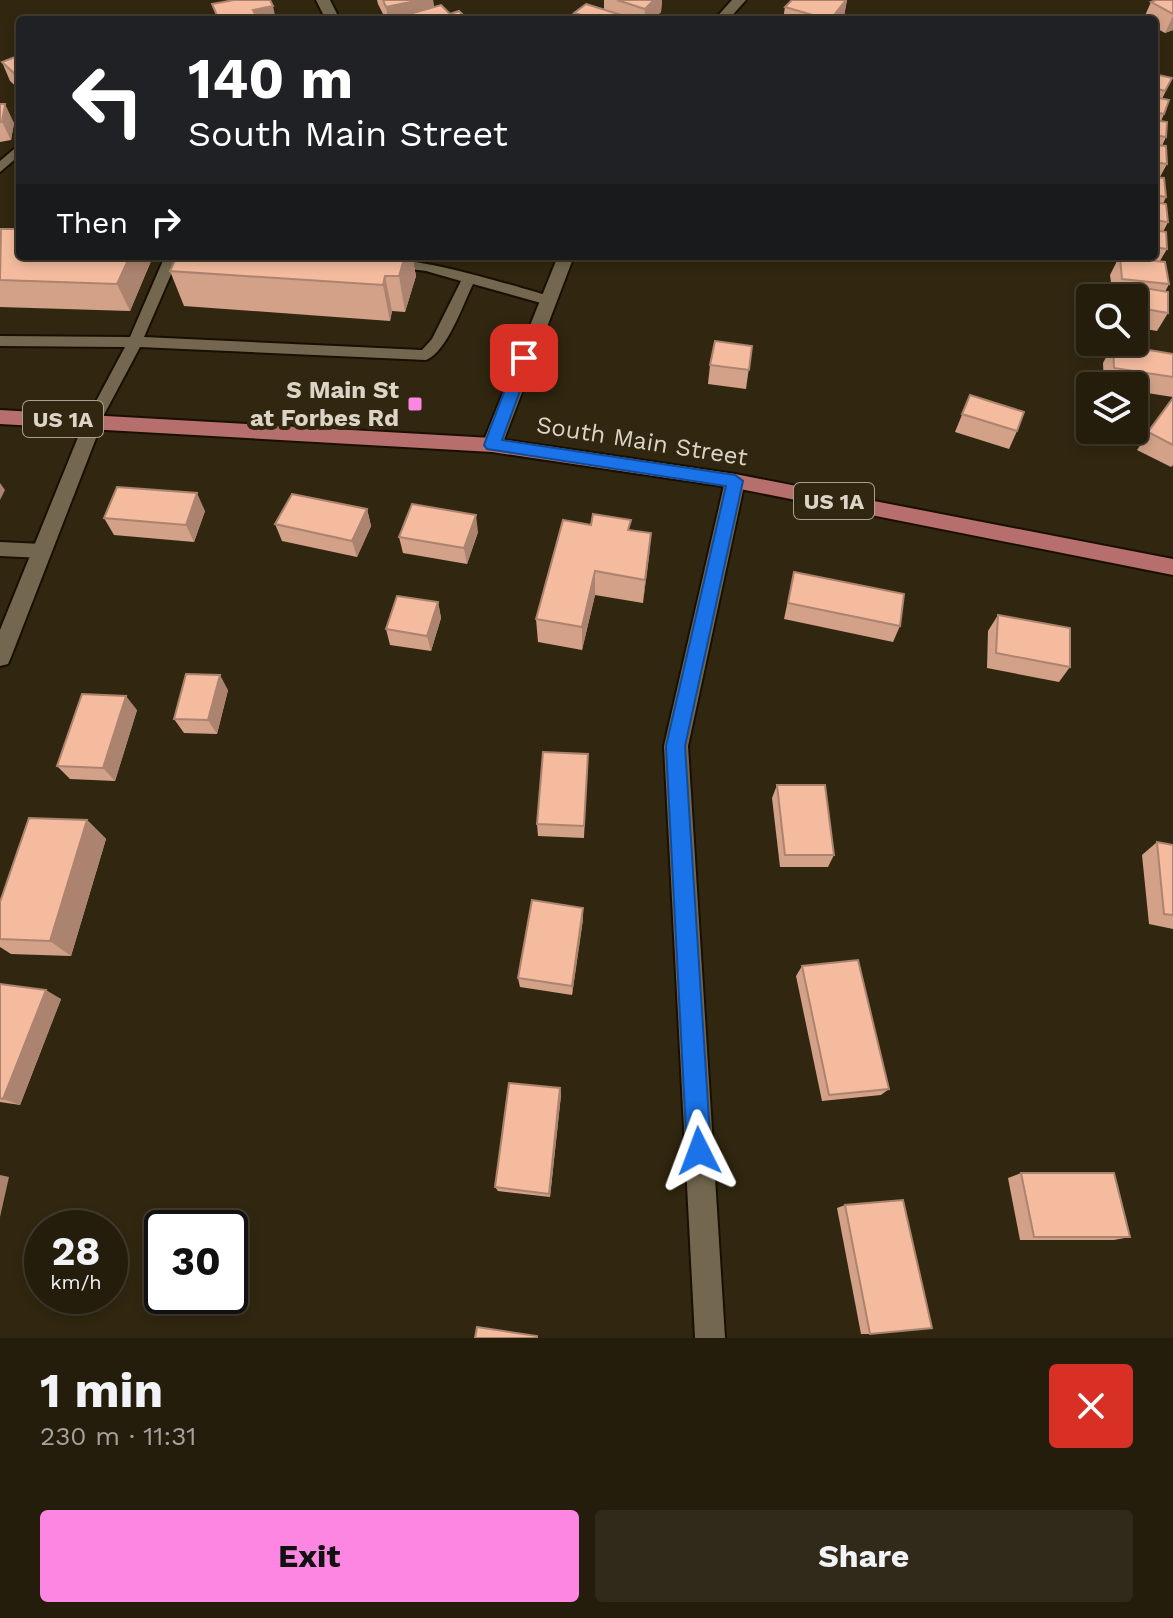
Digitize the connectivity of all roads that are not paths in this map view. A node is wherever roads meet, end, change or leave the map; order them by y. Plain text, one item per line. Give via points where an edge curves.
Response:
1 (739, 0) edge
2 (725, 16) edge
3 (16, 152) edge
4 (0, 168) edge
5 (170, 260) edge
6 (564, 260) edge
7 (372, 261) edge
8 (468, 280) junction
9 (548, 300) junction
10 (0, 341) edge
11 (135, 342) junction
12 (0, 417) edge
13 (94, 420) junction
14 (492, 445) junction
15 (735, 481) junction
16 (0, 549) edge
17 (42, 551) junction
18 (1173, 567) edge
19 (0, 657) edge
20 (710, 1338) edge

1 - 2 street
3 - 4 lane
5 - 11 lane
6 - 9 street
7 - 8 lane via 426,267
8 - 9 lane
8 - 11 lane via 426,355
9 - 14 street
10 - 11 lane
11 - 13 lane
12 - 13 main road, South Main Street / US 1A
13 - 14 main road, South Main Street / US 1A
13 - 17 street
14 - 15 main road, South Main Street / US 1A
15 - 18 main road, South Main Street / US 1A
15 - 20 street via 676,746
16 - 17 lane
17 - 19 street

